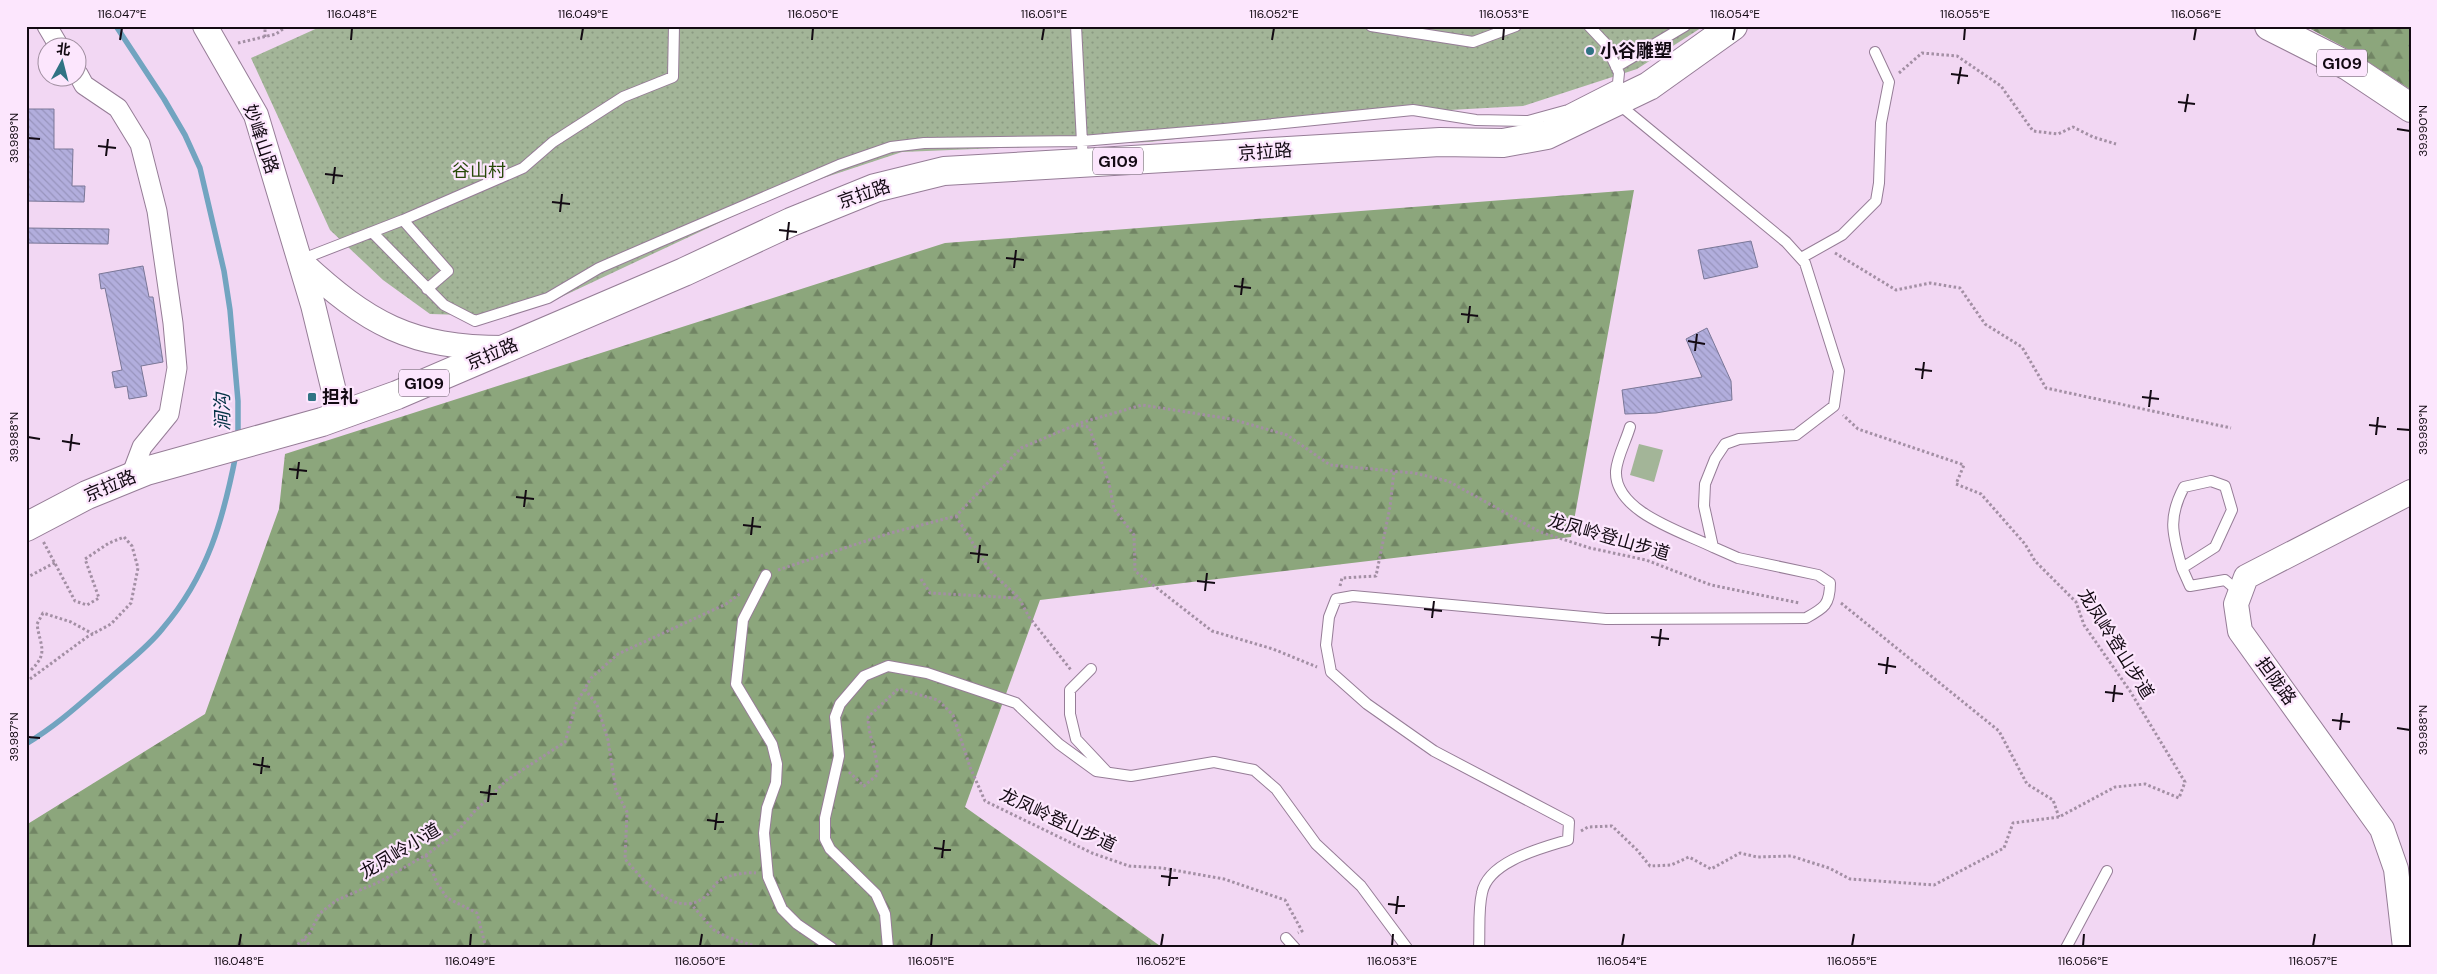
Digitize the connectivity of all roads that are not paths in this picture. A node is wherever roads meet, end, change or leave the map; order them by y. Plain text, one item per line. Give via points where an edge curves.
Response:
1 (46, 26) edge
2 (674, 26) edge
3 (1076, 26) edge
4 (1371, 26) edge
5 (1516, 26) edge
6 (1589, 26) edge
7 (1685, 26) edge
8 (1733, 26) edge
9 (2269, 26) edge
10 (210, 34) edge
11 (54, 38) edge
12 (1875, 52) dead end
13 (1616, 67) junction
14 (88, 88) edge
15 (1617, 93) junction
16 (2411, 108) edge
17 (1083, 152) junction
18 (403, 220) junction
19 (373, 233) junction
20 (1801, 258) junction
21 (300, 260) junction
22 (427, 290) junction
23 (507, 348) junction
24 (331, 419) junction
25 (1630, 427) dead end
26 (131, 476) junction
27 (2411, 492) edge
28 (30, 525) edge
29 (1713, 546) junction
30 (2182, 568) junction
31 (766, 575) road end
32 (2240, 593) junction
33 (1091, 669) dead end
34 (1107, 772) junction
35 (2107, 871) dead end
36 (1286, 938) road end
37 (832, 948) edge
38 (888, 948) edge
39 (1295, 948) edge
40 (1407, 948) edge
41 (1479, 948) edge
42 (2066, 948) edge
43 (2406, 948) edge

1 - 11 street
2 - 18 lane via 673,77 623,97 554,142 522,168
3 - 17 lane
4 - 5 lane via 1473,42
6 - 13 lane via 1605,43
7 - 13 lane
8 - 15 highway, 京拉路 / G109 via 1649,86
9 - 16 highway, G109 via 2348,66
10 - 21 street, 妙峰山路 via 256,115
12 - 20 lane via 1890,82 1881,123 1876,201 1842,235
13 - 15 lane
14 - 26 street via 118,108 140,144 157,211 173,323 177,368 169,414 142,447
15 - 17 highway, 京拉路 / G109 via 1547,135 1502,143
15 - 20 lane
17 - 22 lane via 924,143 891,147 839,165 599,268 548,298 475,321 444,305
17 - 23 highway, 京拉路 / G109 via 944,171 875,188
18 - 19 lane
18 - 22 lane via 448,271
19 - 21 lane
19 - 22 lane
20 - 29 lane via 1839,371 1834,406 1796,435 1725,444 1705,484 1704,506
21 - 23 street via 351,306 392,330 449,346
21 - 24 street, 妙峰山路 via 313,305
23 - 24 highway, 京拉路 / G109
24 - 26 highway, 京拉路 / G109
25 - 29 lane via 1616,471 1620,492 1638,511
26 - 28 highway, 京拉路 / G109 via 87,494
27 - 32 street, 担陇路 via 2246,577
29 - 41 lane via 1738,558 1818,575 1830,583 1830,595 1824,608 1806,618 1606,619 1353,596 1336,598 1329,617 1326,645 1331,672 1367,704 1434,751 1569,822 1568,840 1519,856 1494,872 1482,891
30 - 30 lane via 2215,547 2232,510 2225,486 2211,481 2184,487 2176,502 2172,530
30 - 32 lane via 2190,586 2225,580
31 - 37 lane via 743,620 736,684 772,744 777,764 776,783 767,808 764,833 768,878 782,909 797,924
32 - 43 street, 担陇路 via 2236,604 2240,631 2382,829 2396,869
33 - 34 lane via 1070,690 1070,714 1076,738
34 - 38 lane via 1096,771 1059,744 1016,703 926,673 888,666 864,676 840,704 835,717 839,756 825,818 825,839 830,849 876,894 885,914
34 - 40 lane via 1131,776 1214,762 1254,770 1276,788 1316,844 1362,886
35 - 42 lane
36 - 39 lane

